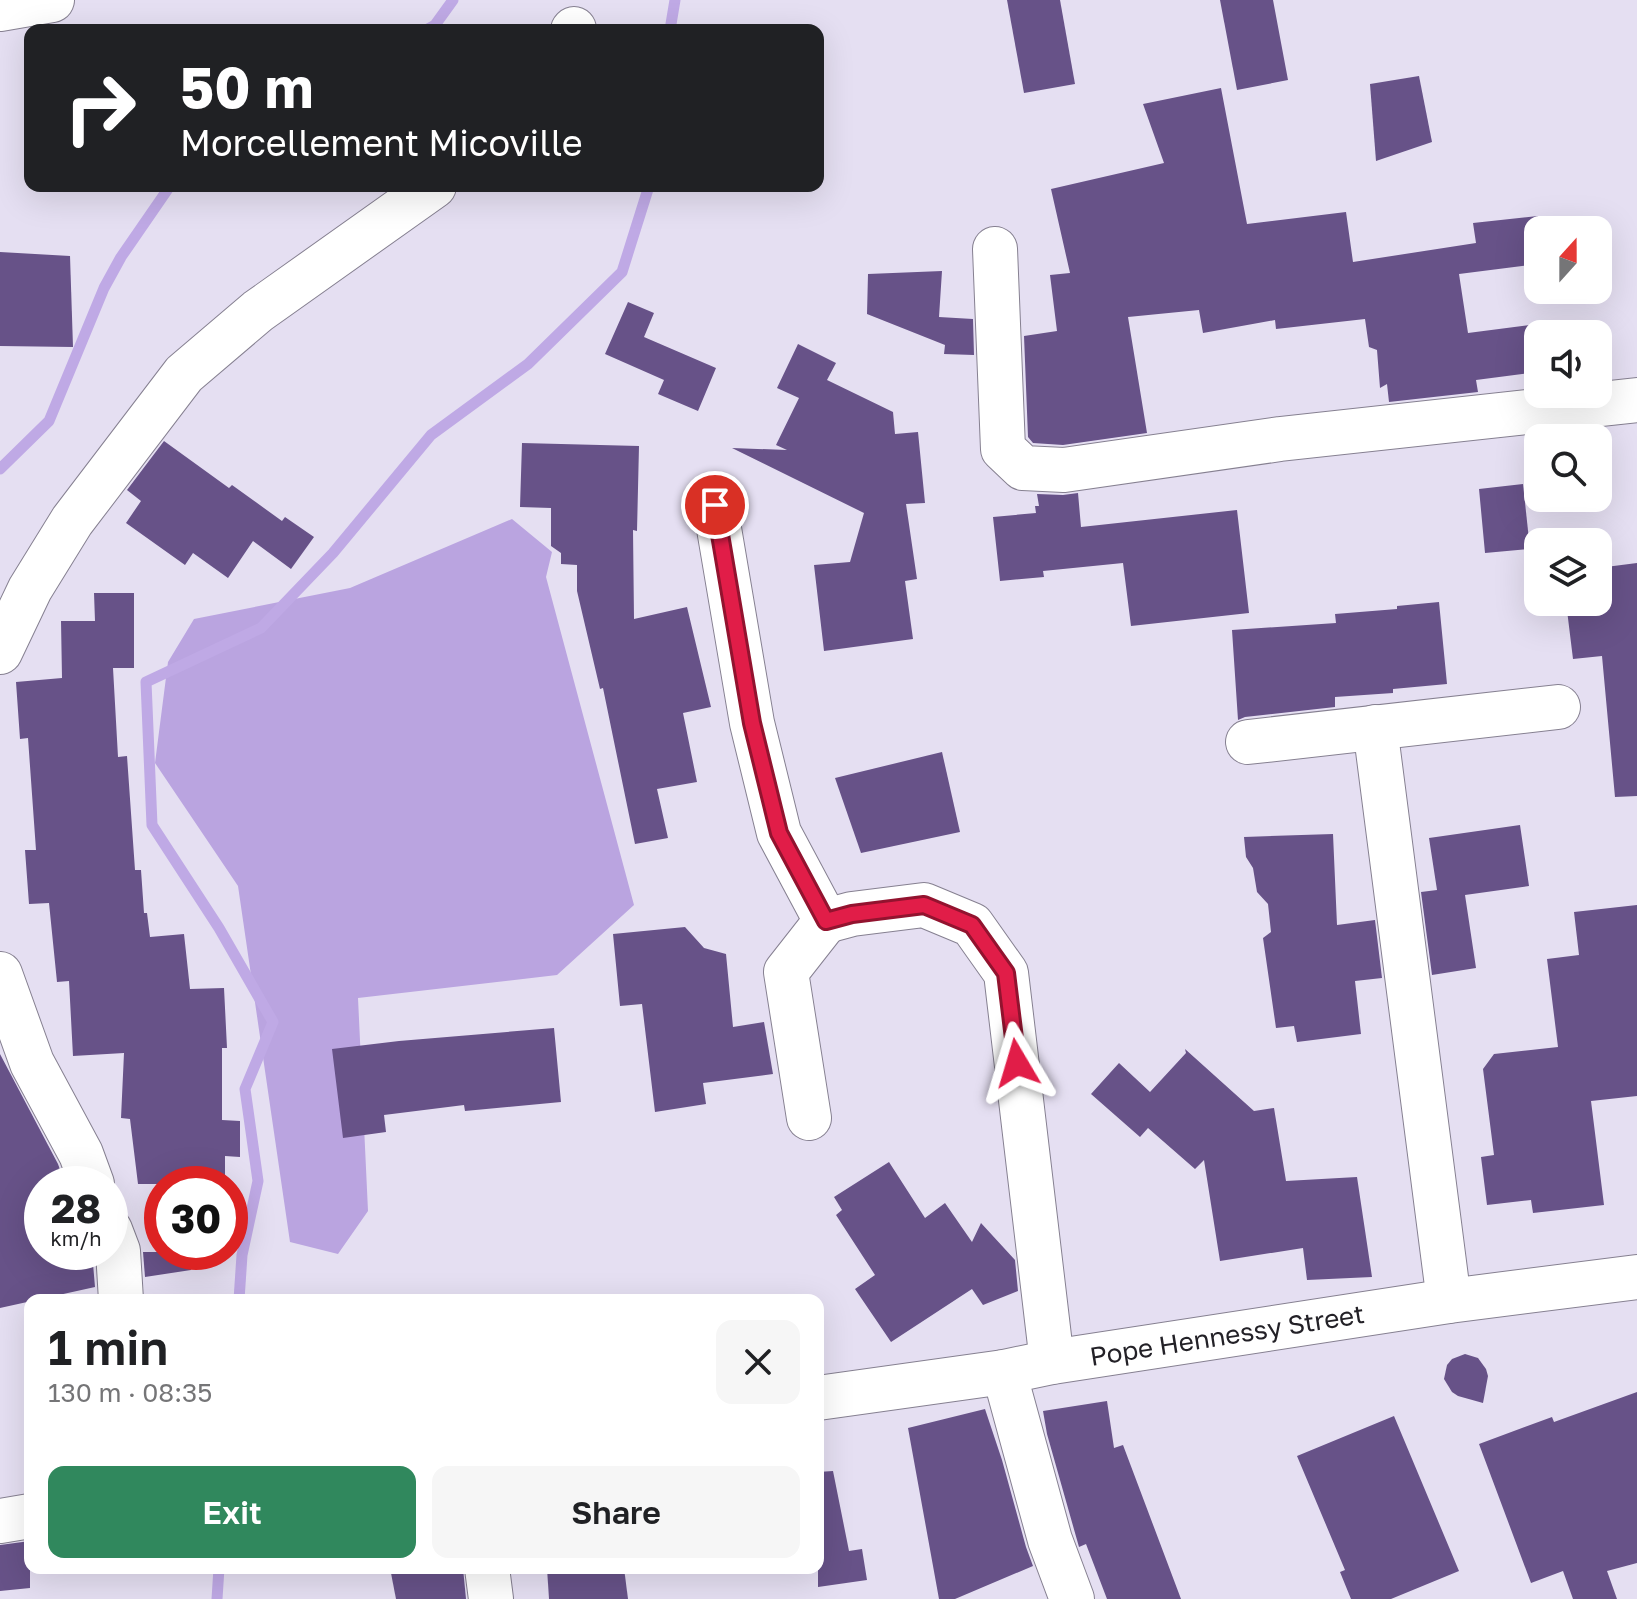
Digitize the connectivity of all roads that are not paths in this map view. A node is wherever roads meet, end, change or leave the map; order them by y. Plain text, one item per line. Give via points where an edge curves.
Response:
1 (52, 0) edge
2 (0, 9) edge
3 (426, 192) edge
4 (995, 249) dead end
5 (1637, 400) edge
6 (715, 505) dead end
7 (0, 652) edge
8 (1558, 707) dead end
9 (1375, 727) junction
10 (1248, 742) dead end
11 (826, 921) junction
12 (0, 974) edge
13 (809, 1118) dead end
14 (85, 1166) edge
15 (119, 1270) edge
16 (1637, 1277) edge
17 (121, 1294) edge
18 (1449, 1301) junction
19 (1052, 1362) junction
20 (1004, 1372) junction
21 (824, 1397) edge
22 (24, 1517) edge
23 (0, 1521) edge
24 (488, 1574) edge
25 (491, 1599) edge
26 (1072, 1599) edge

1 - 2 street
3 - 7 street via 258,311 184,374 72,521 30,589
4 - 5 street via 1003,449 1023,468 1064,470 1280,439
6 - 11 street via 752,723 779,833
8 - 9 street
9 - 10 street
9 - 18 street
11 - 13 street via 786,972
11 - 19 street via 924,905 972,925 1006,973
12 - 14 street via 32,1063
15 - 17 street
16 - 18 street, Pope Hennessy Street
18 - 19 street, Pope Hennessy Street
19 - 20 street, Pope Hennessy Street
20 - 21 street, Pope Hennessy Street
20 - 26 street via 1050,1540
22 - 23 street
24 - 25 street

